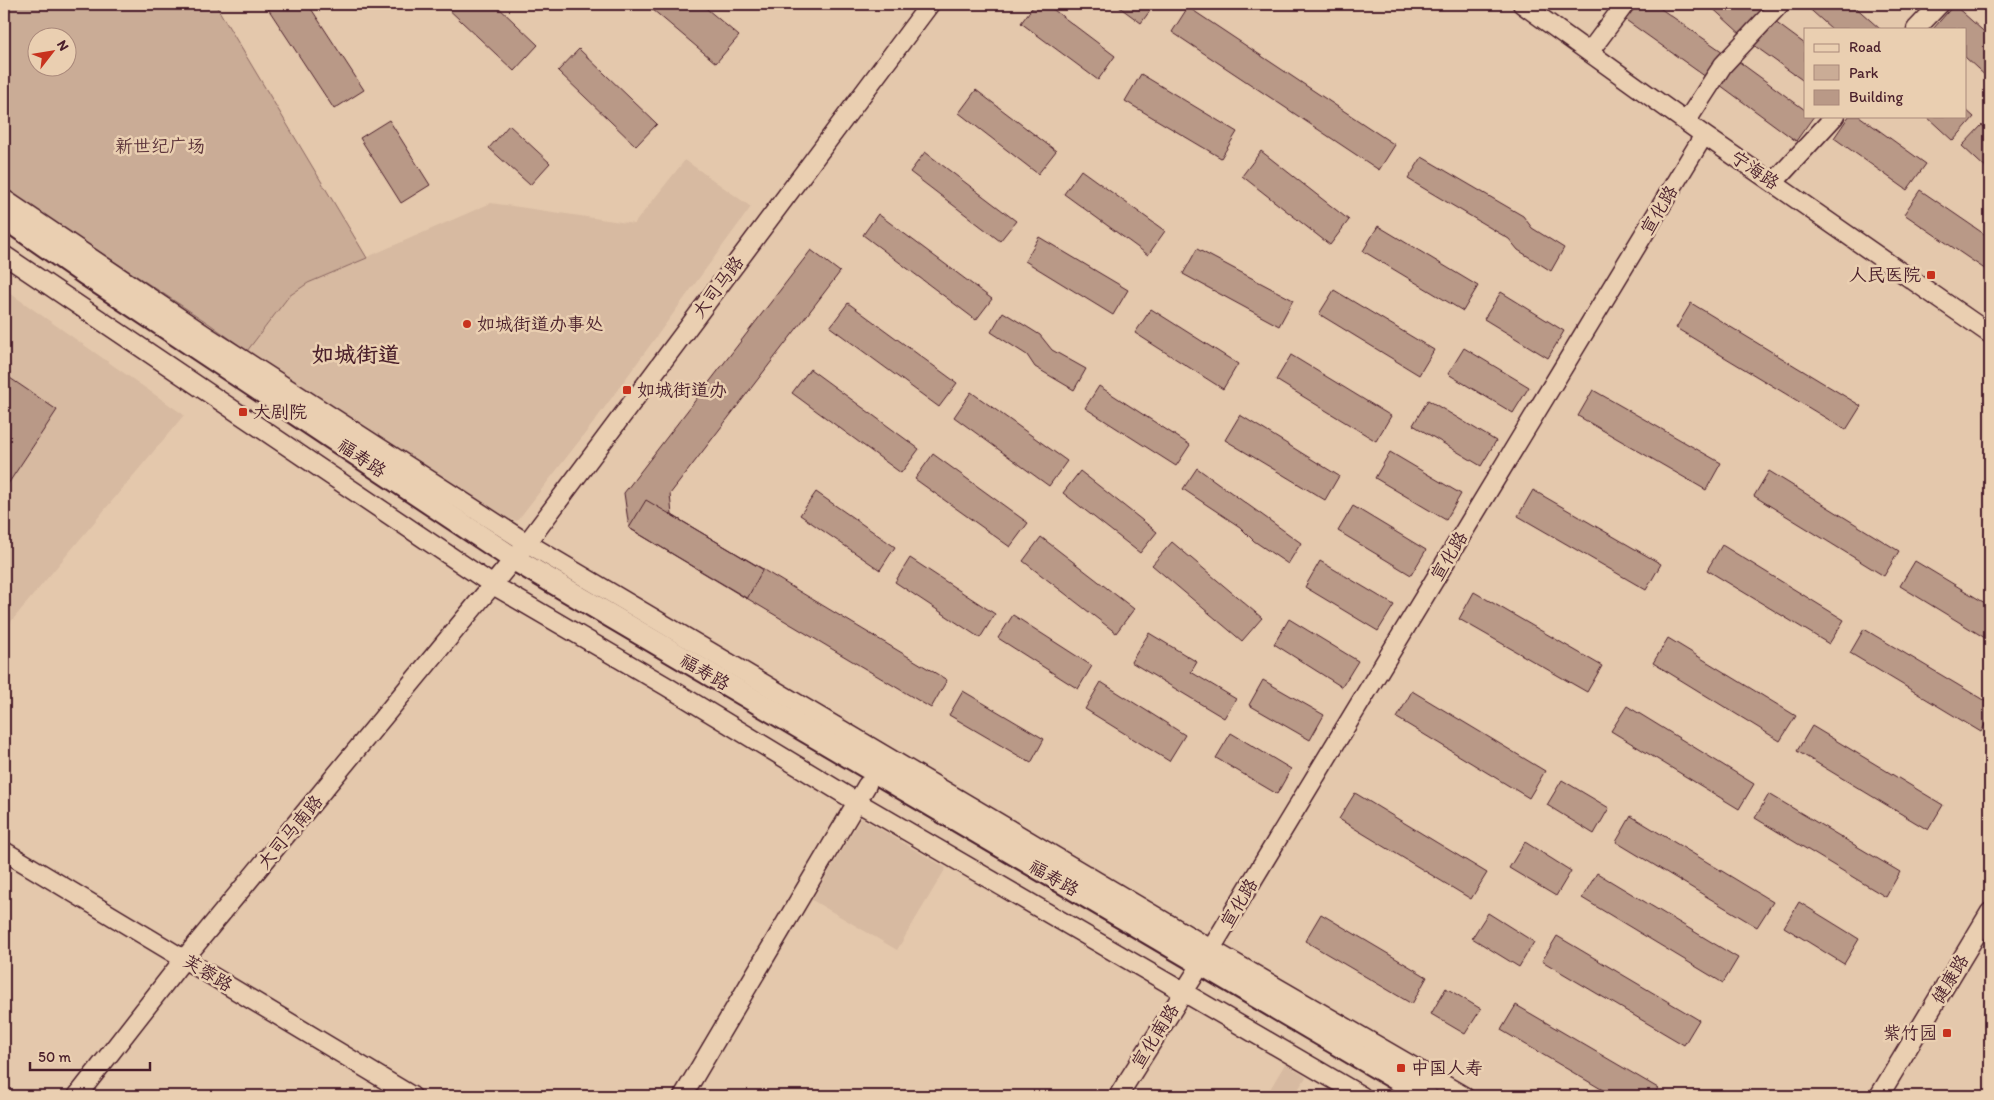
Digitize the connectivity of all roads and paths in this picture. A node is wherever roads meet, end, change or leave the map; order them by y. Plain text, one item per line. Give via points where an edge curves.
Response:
1 (930, 4) edge
2 (1522, 4) edge
3 (1624, 4) edge
4 (1780, 4) edge
5 (1940, 4) edge
6 (1917, 28) edge
7 (1590, 52) junction
8 (1833, 118) edge
9 (1686, 122) junction
10 (1704, 135) junction
11 (1774, 182) junction
12 (4, 200) edge
13 (4, 217) edge
14 (4, 235) edge
15 (4, 255) edge
16 (1990, 334) edge
17 (510, 564) junction
18 (862, 793) junction
19 (4, 851) edge
20 (1990, 912) edge
21 (184, 959) junction
22 (1197, 971) junction
23 (77, 1096) edge
24 (412, 1096) edge
25 (683, 1096) edge
26 (1118, 1096) edge
27 (1362, 1096) edge
28 (1397, 1096) edge
29 (1426, 1096) edge
30 (1464, 1096) edge
31 (1879, 1096) edge

1 - 17 street, 大司马路
2 - 7 street, 宁海路
3 - 7 street
4 - 9 street via 1723,65
5 - 6 street
7 - 9 street, 宁海路
8 - 11 street
9 - 10 street, 宁海路
10 - 11 street, 宁海路
10 - 22 street, 宣化路
11 - 16 street, 宁海路
12 - 17 street via 205,335
13 - 17 main road, 福寿路
14 - 17 main road, 福寿路
15 - 17 street
17 - 18 main road, 福寿路
17 - 21 street, 大司马南路
17 - 22 main road, 福寿路
18 - 22 main road, 福寿路
18 - 25 street
19 - 21 street, 芙蓉路
20 - 31 street, 健康路
21 - 23 street, 大司马南路
21 - 24 street, 芙蓉路
22 - 26 street, 宣化南路
22 - 27 street
22 - 28 main road, 福寿路
22 - 29 main road, 福寿路
22 - 30 street

